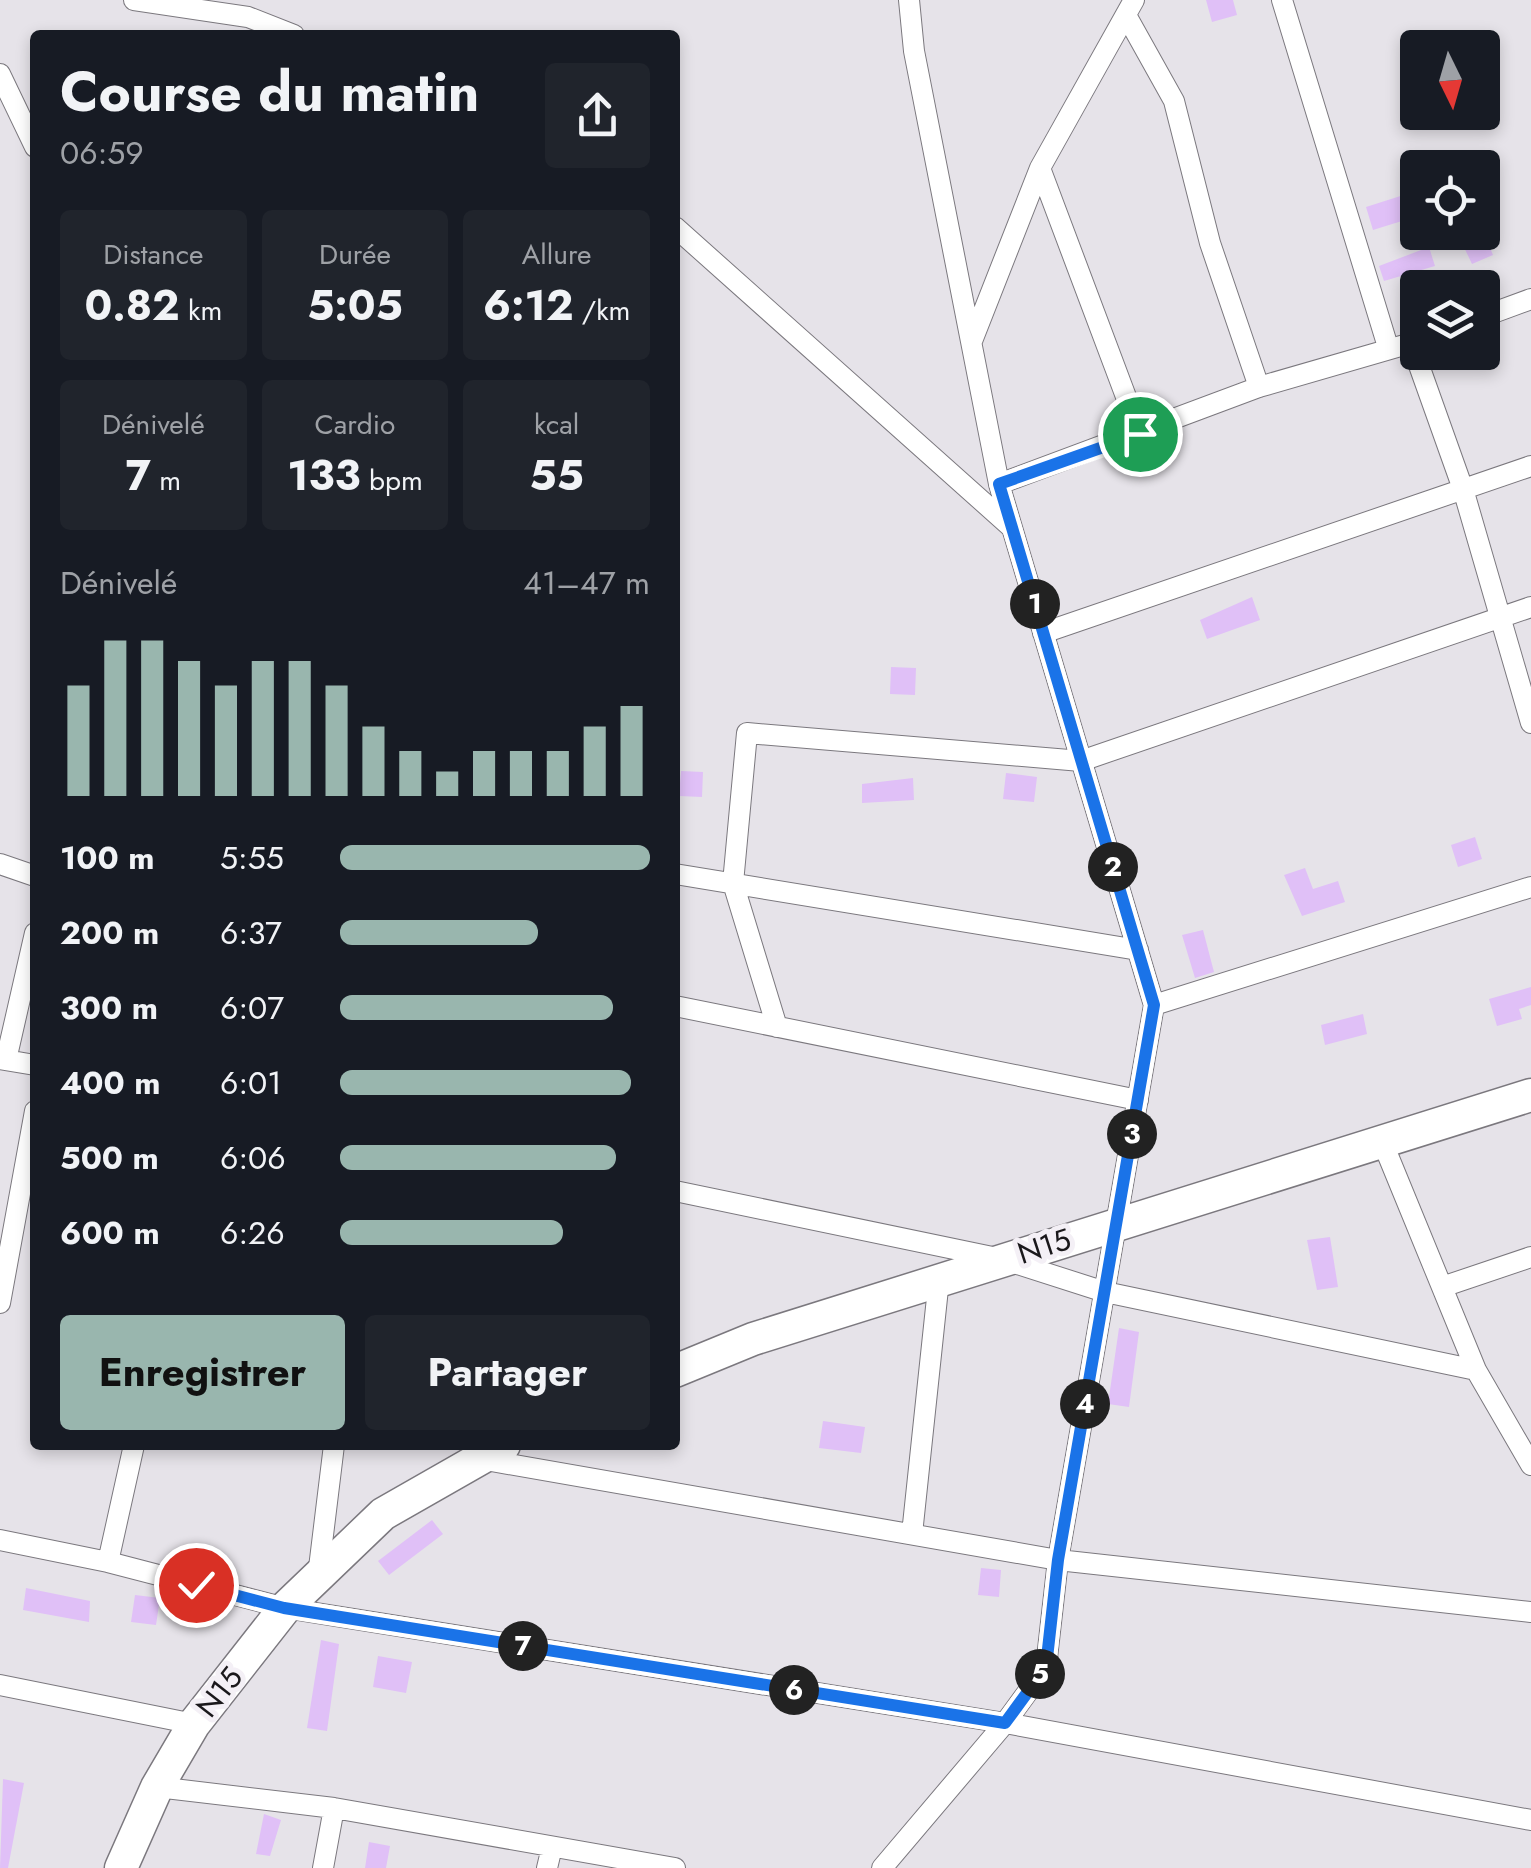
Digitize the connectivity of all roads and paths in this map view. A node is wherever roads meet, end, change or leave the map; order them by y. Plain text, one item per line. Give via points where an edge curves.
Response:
1 (134, 0) edge
2 (909, 0) edge
3 (1282, 0) edge
4 (1130, 8) edge
5 (281, 30) edge
6 (0, 74) edge
7 (30, 137) edge
8 (1040, 168) junction
9 (680, 231) edge
10 (1531, 299) edge
11 (1500, 310) edge
12 (972, 342) junction
13 (1400, 345) edge
14 (1388, 347) junction
15 (1424, 370) edge
16 (1260, 387) junction
17 (1140, 434) junction
18 (1531, 466) edge
19 (999, 484) junction
20 (1464, 489) junction
21 (1012, 528) junction
22 (1531, 607) edge
23 (1502, 617) junction
24 (1044, 633) junction
25 (1531, 723) edge
26 (1082, 760) junction
27 (0, 864) edge
28 (30, 874) edge
29 (680, 875) edge
30 (733, 884) junction
31 (1531, 888) edge
32 (1138, 950) junction
33 (30, 952) edge
34 (1154, 1005) junction
35 (680, 1007) edge
36 (777, 1027) junction
37 (3, 1059) edge
38 (30, 1064) edge
39 (1531, 1095) edge
40 (1138, 1100) junction
41 (30, 1138) edge
42 (1382, 1141) junction
43 (680, 1192) edge
44 (1118, 1222) junction
45 (1531, 1257) edge
46 (1002, 1259) junction
47 (939, 1280) junction
48 (1442, 1288) junction
49 (1105, 1292) junction
50 (0, 1303) edge
51 (680, 1369) edge
52 (1476, 1370) junction
53 (133, 1450) edge
54 (333, 1450) edge
55 (492, 1452) edge
56 (1531, 1465) edge
57 (912, 1534) junction
58 (0, 1540) edge
59 (1058, 1560) junction
60 (108, 1562) junction
61 (318, 1576) junction
62 (284, 1608) junction
63 (1531, 1612) edge
64 (0, 1684) edge
65 (1005, 1723) junction
66 (194, 1724) junction
67 (156, 1788) junction
68 (334, 1808) junction
69 (1531, 1820) edge
70 (550, 1858) edge
71 (121, 1868) edge
72 (323, 1868) edge
73 (676, 1868) edge
74 (882, 1868) edge

1 - 5 street via 248,17
2 - 12 street
3 - 14 street
4 - 8 street
4 - 16 street via 1174,101 1210,243
6 - 7 street
8 - 12 street
8 - 17 street
9 - 21 street
10 - 11 street
12 - 19 street
13 - 14 street
14 - 16 street
15 - 20 street
16 - 17 street
17 - 19 street
18 - 20 street
19 - 21 street
20 - 23 street
20 - 24 street
21 - 24 street
22 - 23 street
23 - 25 street
23 - 26 street
24 - 26 street
26 - 30 street via 746,733
26 - 32 street
27 - 28 street
29 - 30 street
30 - 32 street
30 - 36 street
31 - 34 street
32 - 34 street
33 - 37 street
34 - 40 street
35 - 36 street
36 - 40 street
37 - 38 street
39 - 42 main road, N15
40 - 44 street
41 - 50 street
42 - 44 main road, N15
42 - 48 street
43 - 46 street
44 - 46 main road, N15
44 - 49 street
45 - 48 street
46 - 47 main road, N15
46 - 49 street
47 - 51 main road, N15
47 - 57 street
48 - 52 street
49 - 52 street
49 - 59 street
52 - 56 street
53 - 60 street
54 - 61 street
55 - 57 street
55 - 61 main road, N15 via 383,1514
57 - 59 street
58 - 60 street
59 - 63 street
59 - 65 street via 1046,1667
60 - 62 street
61 - 62 main road, N15
62 - 65 street
62 - 66 main road, N15
64 - 66 street
65 - 69 street
65 - 74 street
66 - 67 main road, N15
67 - 68 street
67 - 71 main road, N15
68 - 70 street
68 - 72 street
70 - 73 street

